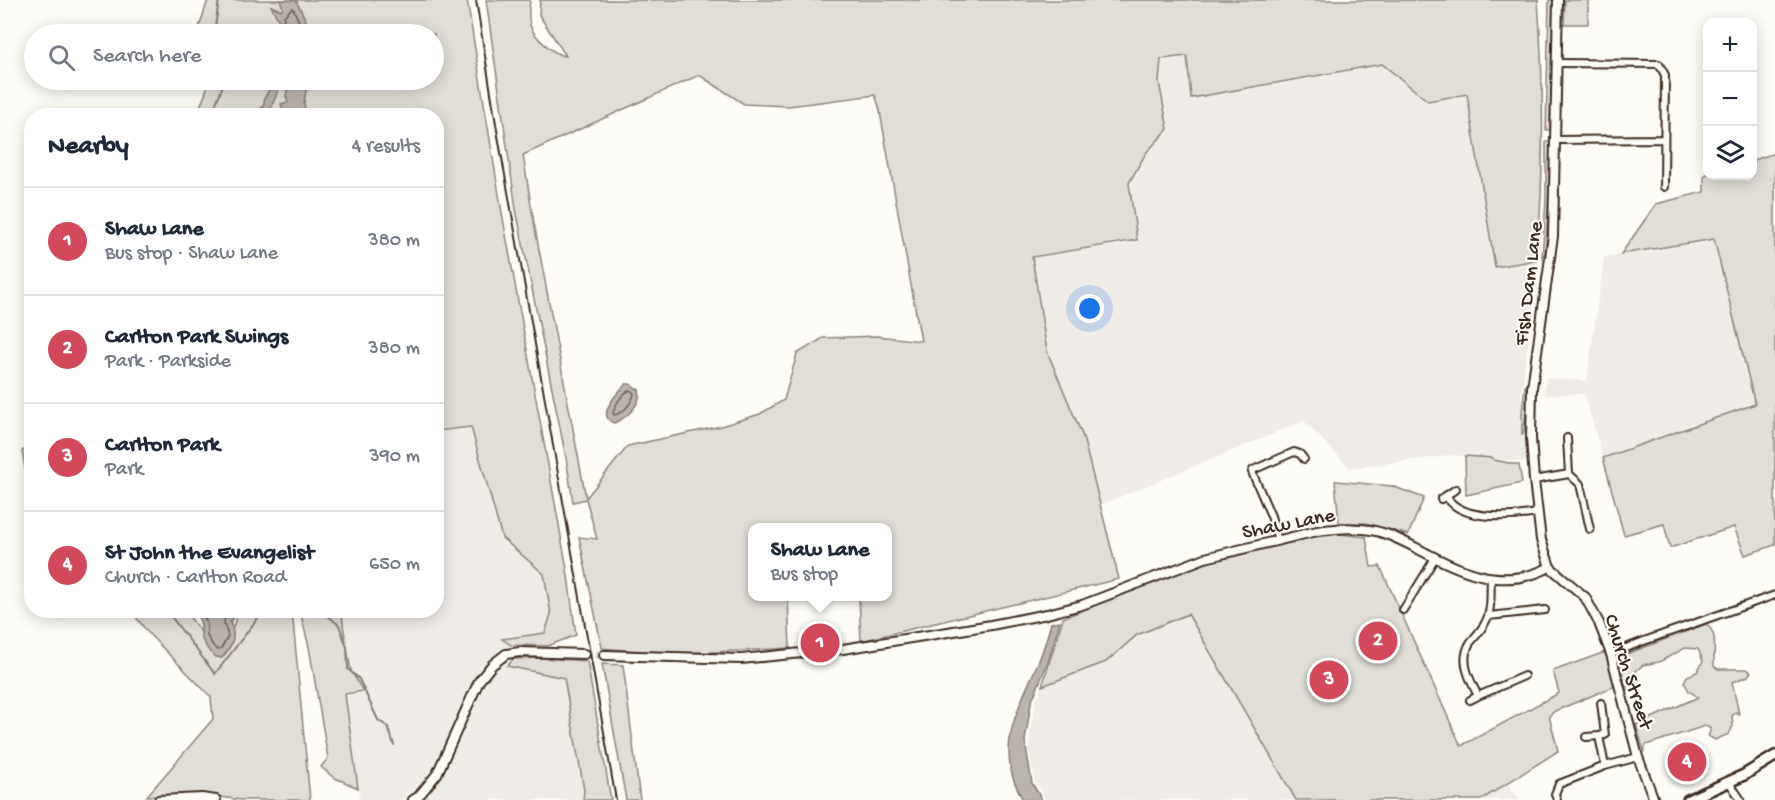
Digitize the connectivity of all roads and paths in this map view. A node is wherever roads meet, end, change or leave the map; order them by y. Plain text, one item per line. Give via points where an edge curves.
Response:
1 (1558, 0) edge
2 (1557, 63) junction
3 (1664, 139) junction
4 (1555, 140) junction
5 (1664, 187) dead end
6 (1567, 438) dead end
7 (1304, 459) dead end
8 (1569, 474) junction
9 (1534, 480) junction
10 (1456, 489) dead end
11 (1538, 513) junction
12 (1590, 529) dead end
13 (1278, 541) junction
14 (1436, 558) junction
15 (1550, 567) junction
16 (1491, 579) junction
17 (1775, 595) edge
18 (1403, 609) dead end
19 (1545, 610) dead end
20 (1489, 616) junction
21 (584, 654) tunnel mouth
22 (1611, 654) junction
23 (604, 655) tunnel mouth
24 (1524, 676) dead end
25 (1478, 696) junction
26 (1470, 700) dead end
27 (1601, 703) dead end
28 (1599, 736) junction
29 (1586, 737) dead end
30 (1638, 757) junction
31 (1774, 760) edge
32 (1605, 766) junction
33 (1729, 782) junction
34 (416, 799) edge
35 (159, 800) edge
36 (216, 800) edge
37 (1557, 800) edge
38 (1654, 800) edge
39 (1688, 800) edge
40 (1741, 800) edge

1 - 2 street, Fish Dam Lane
2 - 3 street via 1659,64 1665,75
2 - 4 street, Fish Dam Lane
3 - 4 street
3 - 5 street
4 - 9 street, Fish Dam Lane via 1553,236 1532,388
6 - 8 street
7 - 13 street via 1294,452 1252,472
8 - 9 street
8 - 12 street via 1580,484
9 - 11 street, Fish Dam Lane
10 - 11 street via 1443,497 1459,509 1502,518
11 - 15 street, Fish Dam Lane
13 - 14 street, Shaw Lane via 1317,531 1366,529 1399,539
13 - 23 street, Shaw Lane via 1205,558 1082,605 973,628 843,649 741,659
14 - 16 street, Shaw Lane
14 - 18 street
15 - 16 street, Shaw Lane via 1520,577
15 - 22 street, Church Street via 1585,597
16 - 20 street
17 - 22 street
19 - 20 street
20 - 25 street via 1466,655 1470,680
21 - 34 street via 520,652 506,654 492,664 479,681 437,774
22 - 30 street, Church Street
24 - 25 street
25 - 26 street
27 - 28 street via 1605,735
28 - 29 street
28 - 32 street
30 - 32 street
30 - 38 street, Church Street
31 - 33 main road
32 - 37 street via 1559,784 1554,794
33 - 39 main road
33 - 40 street
35 - 36 street

